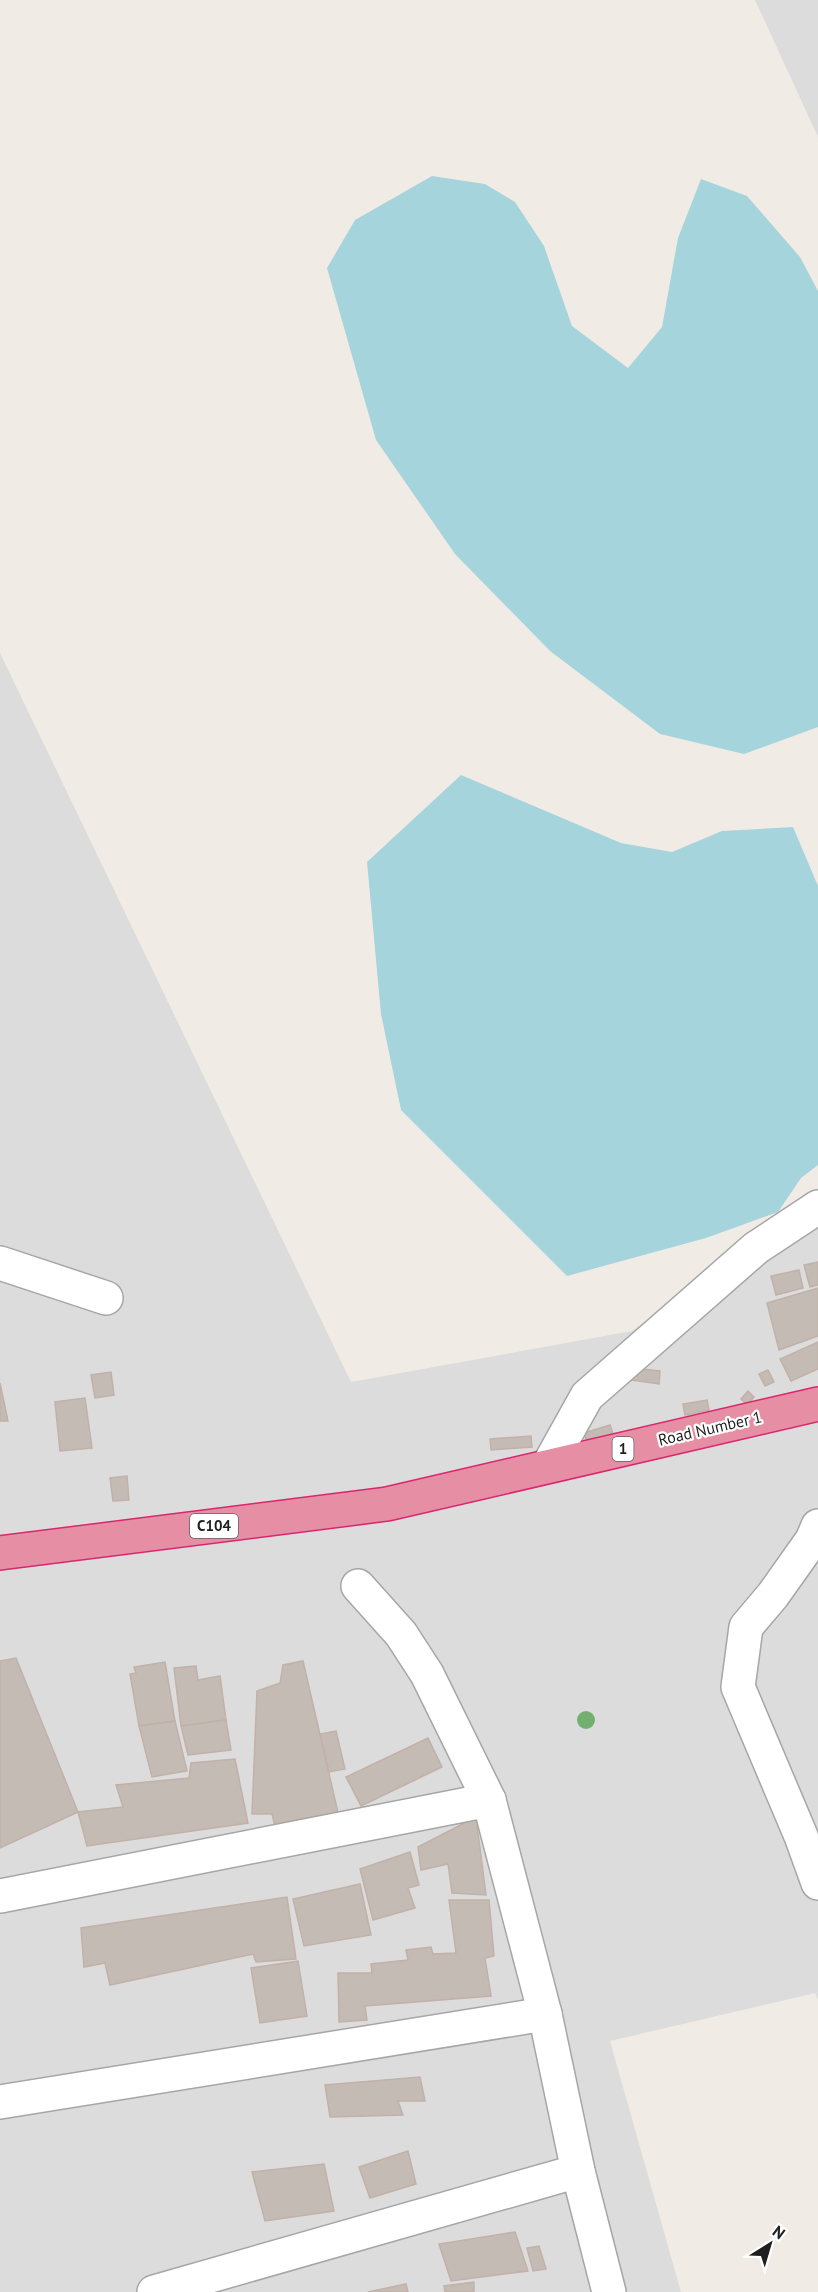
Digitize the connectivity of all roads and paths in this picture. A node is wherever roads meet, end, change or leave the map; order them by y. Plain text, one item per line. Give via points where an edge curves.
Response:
1 (818, 1208) edge
2 (0, 1263) edge
3 (106, 1298) dead end
4 (818, 1404) edge
5 (548, 1466) junction
6 (428, 1494) joint
7 (818, 1526) edge
8 (0, 1553) edge
9 (358, 1586) dead end
10 (489, 1800) junction
11 (818, 1883) edge
12 (0, 1896) edge
13 (545, 2014) junction
14 (0, 2102) edge
15 (578, 2171) junction
16 (154, 2292) edge
17 (609, 2292) edge

1 - 5 street via 756,1248 587,1396
2 - 3 street
4 - 5 highway, Road Number 1 / 1
5 - 6 highway, Road Number 1 / 1
6 - 8 highway, C104 via 310,1515
7 - 11 street via 786,1577 746,1627 738,1687
9 - 10 street via 401,1634 427,1674
10 - 12 street
10 - 13 street
13 - 14 street
13 - 15 street
15 - 16 street
15 - 17 street

